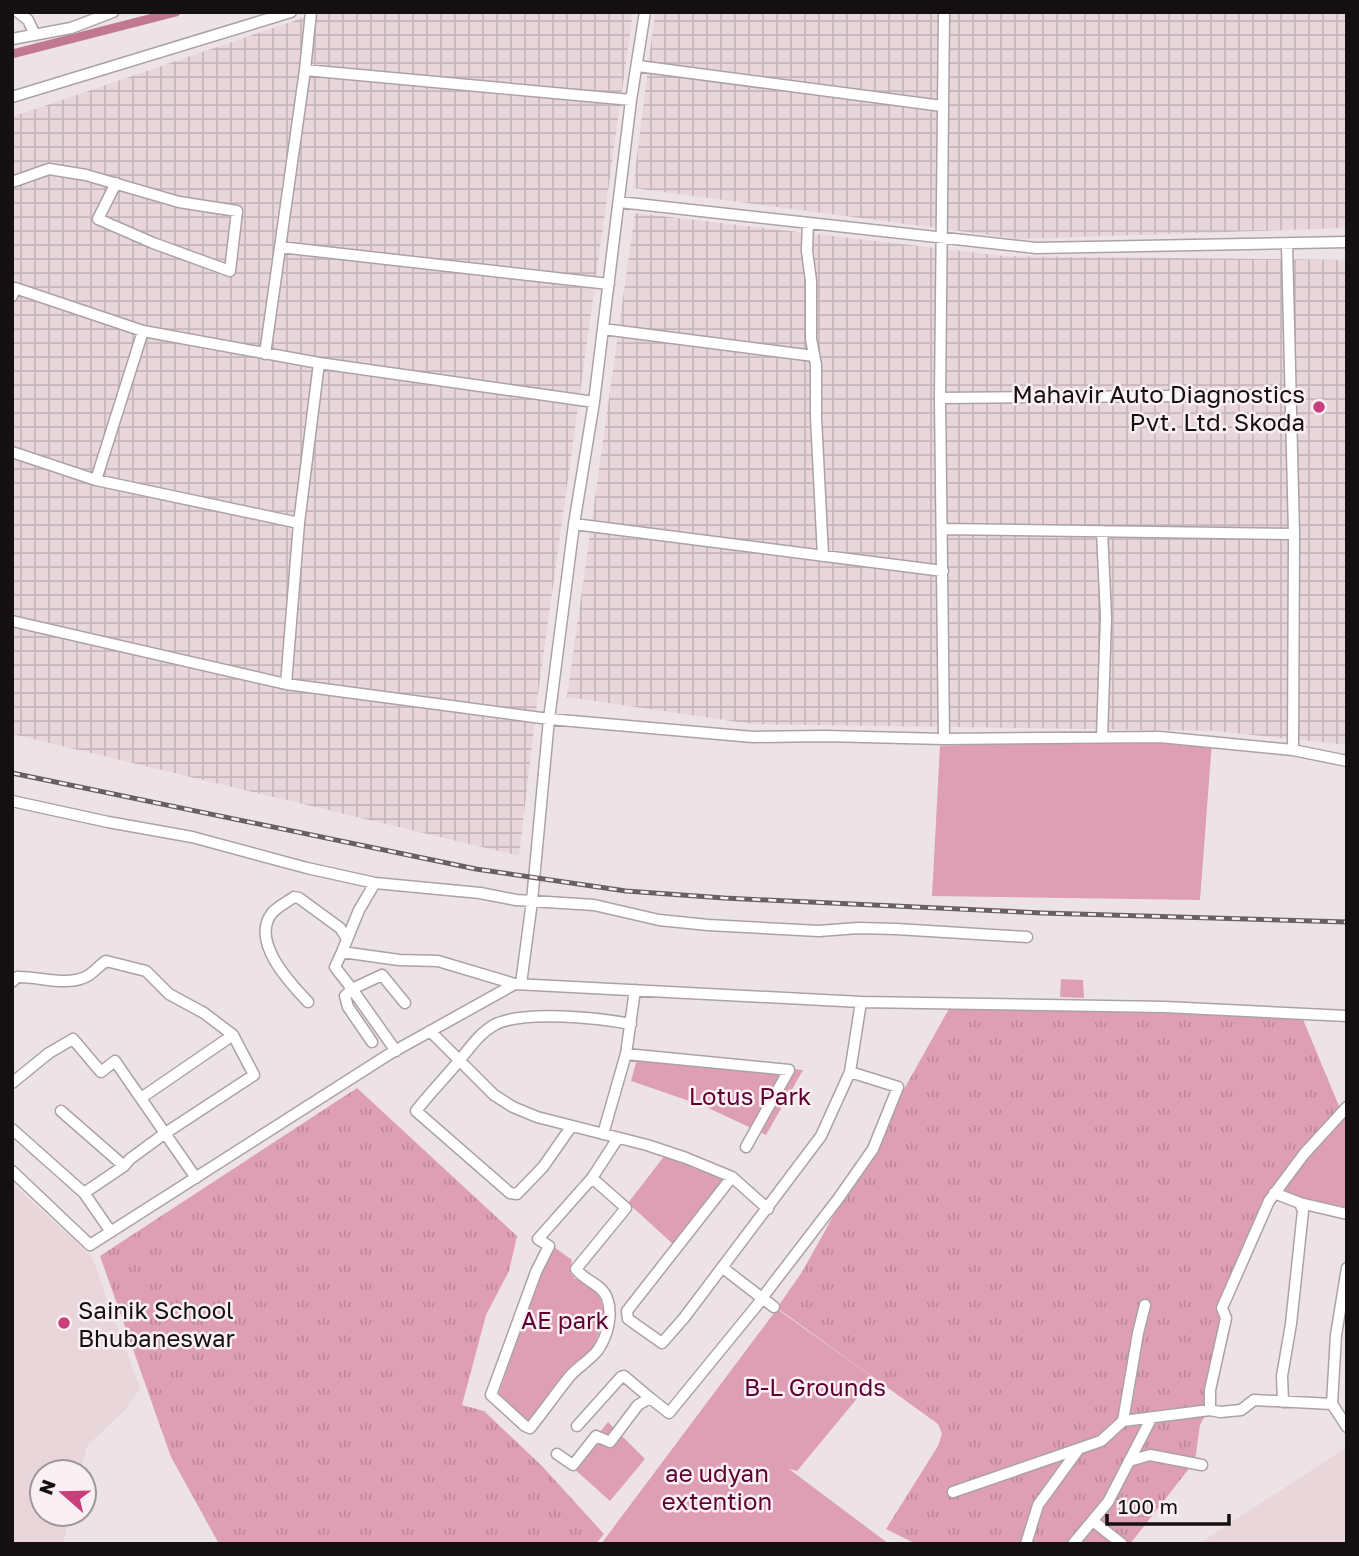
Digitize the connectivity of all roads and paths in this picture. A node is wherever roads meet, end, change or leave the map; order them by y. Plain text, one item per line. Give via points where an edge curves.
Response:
1 (18, 12) edge
2 (113, 12) edge
3 (291, 12) edge
4 (311, 12) edge
5 (645, 12) edge
6 (944, 12) edge
7 (271, 15) edge
8 (35, 35) junction
9 (12, 39) edge
10 (638, 66) junction
11 (305, 70) junction
12 (12, 97) edge
13 (631, 100) junction
14 (942, 106) junction
15 (12, 182) edge
16 (116, 183) junction
17 (619, 202) junction
18 (808, 223) junction
19 (943, 238) junction
20 (1347, 242) edge
21 (1287, 244) junction
22 (280, 247) junction
23 (608, 284) junction
24 (12, 296) edge
25 (603, 329) junction
26 (143, 331) junction
27 (265, 354) junction
28 (814, 356) junction
29 (319, 363) junction
30 (1291, 395) junction
31 (940, 398) junction
32 (594, 402) junction
33 (12, 452) edge
34 (96, 481) junction
35 (299, 523) junction
36 (574, 524) junction
37 (942, 529) junction
38 (1102, 531) junction
39 (1294, 534) junction
40 (823, 556) junction
41 (943, 571) junction
42 (12, 621) edge
43 (286, 684) junction
44 (549, 719) junction
45 (1102, 737) junction
46 (944, 739) junction
47 (1293, 750) junction
48 (1347, 761) edge
49 (12, 801) edge
50 (375, 883) junction
51 (532, 901) junction
52 (346, 937) junction
53 (1027, 937) dead end
54 (342, 952) junction
55 (382, 958) junction
56 (382, 975) junction
57 (12, 982) edge
58 (518, 984) junction
59 (352, 989) junction
60 (635, 990) junction
61 (308, 1002) dead end
62 (861, 1002) junction
63 (405, 1003) dead end
64 (1347, 1016) edge
65 (631, 1024) junction
66 (430, 1031) junction
67 (233, 1035) junction
68 (372, 1042) dead end
69 (396, 1051) junction
70 (626, 1054) junction
71 (459, 1061) junction
72 (850, 1072) junction
73 (12, 1083) edge
74 (141, 1098) junction
75 (1347, 1107) edge
76 (61, 1111) dead end
77 (571, 1127) junction
78 (12, 1129) edge
79 (164, 1134) junction
80 (603, 1134) junction
81 (618, 1138) junction
82 (746, 1147) dead end
83 (124, 1166) junction
84 (12, 1171) edge
85 (732, 1177) junction
86 (196, 1178) junction
87 (592, 1178) junction
88 (84, 1193) junction
89 (1274, 1193) junction
90 (1300, 1203) junction
91 (768, 1209) junction
92 (1347, 1214) edge
93 (111, 1232) junction
94 (723, 1268) junction
95 (1347, 1268) edge
96 (762, 1298) junction
97 (1146, 1305) dead end
98 (774, 1307) dead end
99 (650, 1398) junction
100 (1283, 1402) junction
101 (1332, 1404) junction
102 (1210, 1410) junction
103 (1152, 1417) junction
104 (1123, 1420) junction
105 (577, 1426) dead end
106 (1347, 1427) edge
107 (1078, 1450) junction
108 (557, 1454) dead end
109 (1129, 1461) junction
110 (1202, 1465) dead end
111 (953, 1492) dead end
112 (1093, 1521) junction
113 (1026, 1544) edge
114 (1073, 1544) edge
115 (1122, 1544) edge

1 - 8 street
2 - 8 street
3 - 7 street
4 - 11 street
5 - 10 street
6 - 14 street
7 - 12 street
8 - 9 street
10 - 13 street
10 - 14 street
11 - 13 street
11 - 22 street
13 - 17 street
14 - 19 street
15 - 16 street via 49,169
16 - 16 street via 178,202 237,211 230,271 98,219
17 - 18 street
17 - 23 street
18 - 19 street
18 - 28 street
19 - 21 street via 1036,248
19 - 31 street
20 - 21 street
21 - 30 street
22 - 23 street
22 - 27 street
23 - 25 street
24 - 26 street via 15,288
25 - 28 street
25 - 32 street
26 - 27 street
26 - 34 street
27 - 29 street
28 - 40 street
29 - 32 street
29 - 35 street
30 - 31 street
30 - 39 street
31 - 37 street
32 - 36 street
33 - 34 street
34 - 35 street
35 - 43 street
36 - 40 street
36 - 44 street
37 - 38 street
37 - 41 street
38 - 39 street
38 - 45 street via 1106,617
39 - 47 street
40 - 41 street
41 - 46 street
42 - 43 street
43 - 44 street
44 - 46 street via 753,737
44 - 51 street
45 - 46 street
45 - 47 street via 1160,737
47 - 48 street
49 - 50 street via 192,837
50 - 51 street
50 - 52 street
51 - 53 street via 594,905 659,920 708,925
51 - 58 street
52 - 54 street
52 - 61 street via 299,898 272,912 265,928 275,962
54 - 55 street
54 - 59 street via 335,967
55 - 56 street
55 - 58 street via 438,961
56 - 59 street
56 - 63 street
57 - 67 street via 29,977 79,979 106,961 132,967 146,971 169,994
58 - 60 street
58 - 66 street
59 - 68 street via 345,996 348,1007
59 - 69 street
60 - 62 street
60 - 65 street
62 - 64 street via 1165,1007
62 - 72 street
65 - 70 street
65 - 71 street via 605,1019 522,1018 497,1024 479,1035
66 - 69 street
66 - 71 street
67 - 74 street
67 - 79 street via 254,1075
69 - 86 street
70 - 80 street
70 - 82 street via 789,1070
71 - 77 street via 513,1107
71 - 77 street via 416,1111 510,1193 517,1194 543,1167
72 - 91 street via 821,1136
72 - 96 street via 898,1087 887,1118 873,1149
73 - 74 street via 73,1039 101,1072 115,1061
74 - 79 street
75 - 89 street
76 - 83 street
77 - 80 street
78 - 88 street
79 - 83 street
79 - 86 street
80 - 81 street
81 - 85 street via 686,1157
81 - 87 street
83 - 88 street
84 - 93 street via 90,1245
85 - 91 street
85 - 94 street via 627,1311 628,1319 662,1343
86 - 93 street
87 - 87 street via 538,1239 548,1247 491,1395 530,1428 570,1376 598,1350 611,1318 601,1288 576,1269 626,1208
88 - 93 street
89 - 90 street
89 - 102 street via 1222,1308 1226,1318
90 - 92 street
90 - 100 street via 1303,1211 1282,1376
91 - 94 street
94 - 96 street
95 - 101 street via 1336,1335
96 - 98 street
96 - 99 street via 669,1413
97 - 104 street
99 - 105 street via 621,1377
99 - 108 street via 638,1405 610,1442 596,1436 573,1465
100 - 101 street
100 - 102 street via 1254,1400 1241,1410
101 - 106 street
102 - 103 street
103 - 104 street
103 - 109 street
104 - 107 street via 1101,1441
107 - 111 street
107 - 113 street via 1038,1505
109 - 110 street via 1150,1455
109 - 112 street
112 - 114 street
112 - 115 street

